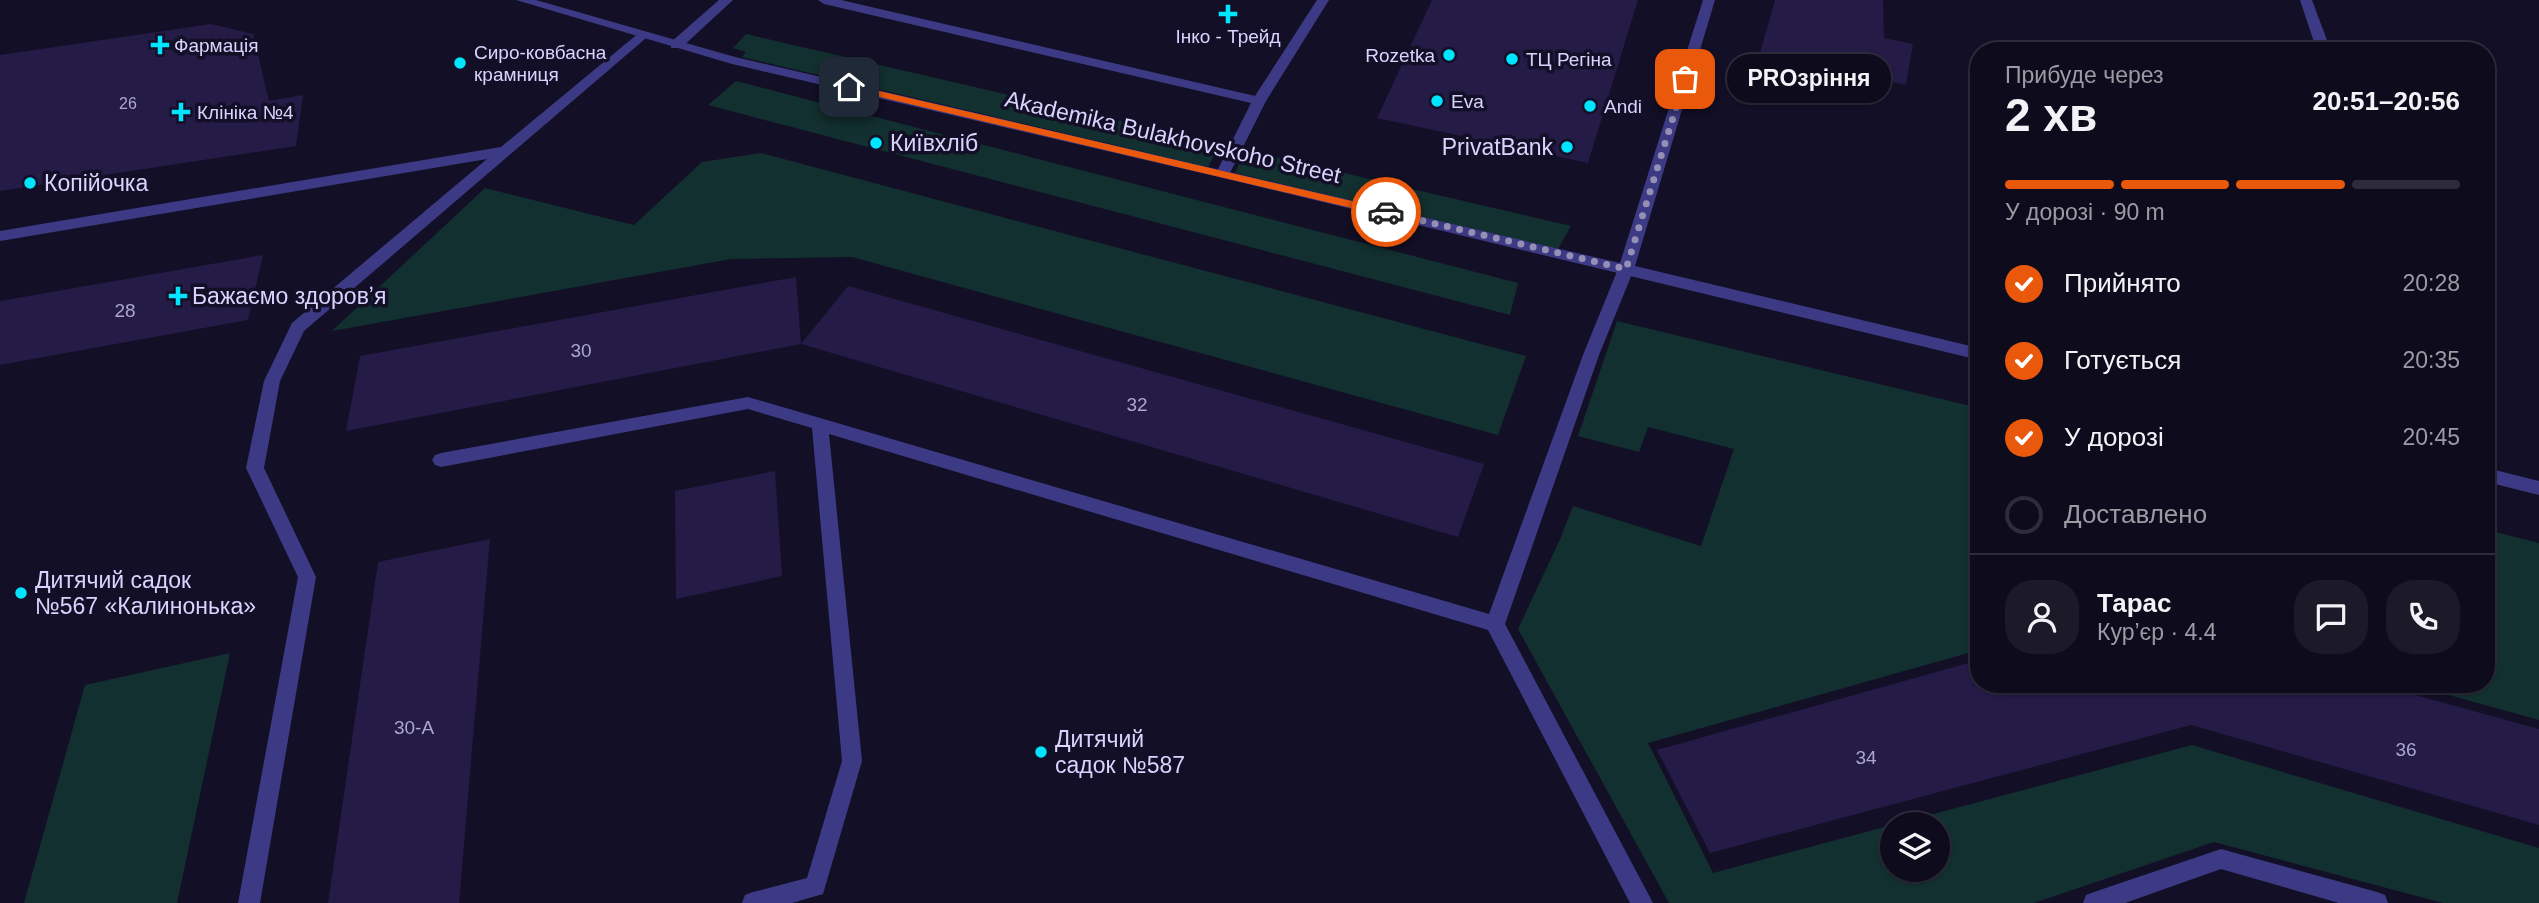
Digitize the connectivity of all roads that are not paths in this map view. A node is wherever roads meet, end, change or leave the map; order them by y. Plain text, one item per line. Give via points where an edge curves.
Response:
1 (522, 0) edge
2 (727, 0) edge
3 (824, 0) edge
4 (1323, 0) edge
5 (1709, 0) edge
6 (2306, 0) edge
7 (640, 36) junction
8 (2321, 42) edge
9 (676, 45) junction
10 (1259, 101) junction
11 (508, 151) junction
12 (1223, 173) junction
13 (0, 236) edge
14 (1626, 269) junction
15 (1970, 352) edge
16 (820, 426) junction
17 (441, 460) dead end
18 (2495, 477) edge
19 (2539, 488) edge
20 (1495, 624) junction
21 (249, 903) edge
22 (753, 903) edge
23 (1642, 903) edge
24 (2094, 903) edge
25 (2377, 903) edge

1 - 7 street, Akademika Bulakhovskoho Street
2 - 9 street
3 - 10 street
4 - 10 street
5 - 14 street
6 - 8 street
7 - 9 street, Akademika Bulakhovskoho Street
7 - 11 street
9 - 12 street, Akademika Bulakhovskoho Street
10 - 12 street
11 - 13 street
11 - 21 street via 299,327 272,381 255,468 307,578
12 - 14 street, Akademika Bulakhovskoho Street
14 - 15 street, Akademika Bulakhovskoho Street
14 - 20 street
16 - 17 street via 748,403
16 - 20 street
16 - 22 street via 852,761 815,886
18 - 19 street
20 - 23 street
24 - 25 street via 2221,859

